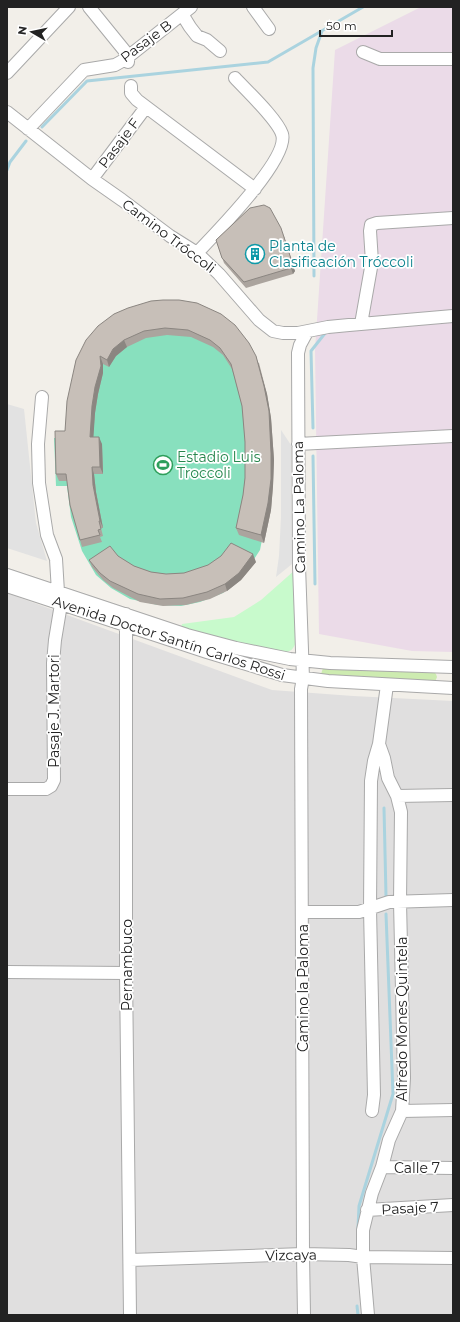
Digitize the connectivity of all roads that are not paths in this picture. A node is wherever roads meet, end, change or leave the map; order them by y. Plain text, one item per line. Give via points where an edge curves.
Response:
1 (69, 7) edge
2 (89, 7) edge
3 (253, 7) edge
4 (187, 10) edge
5 (270, 29) dead end
6 (220, 51) dead end
7 (363, 52) dead end
8 (128, 59) junction
9 (453, 59) edge
10 (7, 73) edge
11 (235, 78) dead end
12 (130, 86) dead end
13 (146, 107) junction
14 (7, 112) edge
15 (28, 128) junction
16 (92, 179) junction
17 (255, 189) junction
18 (453, 218) edge
19 (196, 254) junction
20 (453, 316) edge
21 (361, 324) junction
22 (307, 332) junction
23 (284, 333) junction
24 (298, 353) junction
25 (42, 397) dead end
26 (453, 436) edge
27 (298, 444) junction
28 (7, 575) edge
29 (7, 586) edge
30 (60, 598) junction
31 (126, 620) junction
32 (302, 661) junction
33 (240, 663) junction
34 (453, 668) edge
35 (302, 678) junction
36 (387, 685) junction
37 (453, 688) edge
38 (380, 744) junction
39 (7, 789) edge
40 (453, 795) edge
41 (397, 796) junction
42 (453, 900) edge
43 (400, 902) junction
44 (370, 909) junction
45 (303, 912) junction
46 (7, 972) edge
47 (126, 972) junction
48 (453, 1110) edge
49 (372, 1111) dead end
50 (402, 1111) junction
51 (382, 1167) junction
52 (453, 1168) edge
53 (453, 1205) edge
54 (367, 1210) junction
55 (303, 1254) junction
56 (363, 1257) junction
57 (453, 1258) edge
58 (130, 1260) junction
59 (130, 1315) edge
60 (304, 1315) edge
61 (368, 1315) edge

1 - 10 street
2 - 8 street
3 - 5 street
4 - 6 street via 190,27 197,36 207,40
4 - 8 street, Pasaje B
7 - 9 street via 380,59
8 - 15 street, Pasaje B via 115,65 84,70
11 - 17 street via 272,118 283,135 278,154
12 - 13 street via 131,93
13 - 16 street, Pasaje F
13 - 17 street
14 - 15 street, Camino Tróccoli
15 - 16 street, Camino Tróccoli
16 - 19 street, Camino Tróccoli
17 - 19 street
18 - 21 street via 377,222 372,225 372,262
19 - 23 street, Camino Tróccoli via 219,274 259,320 273,331
20 - 21 street, Camino Tróccoli
21 - 22 street, Camino Tróccoli
22 - 23 street, Camino Tróccoli
22 - 24 street, Camino La Paloma
23 - 24 street
24 - 27 street, Camino La Paloma
25 - 30 street, Pasaje J. Martori via 38,444 39,483 47,535 56,558
26 - 27 street
27 - 32 street, Camino La Paloma
28 - 30 street, Avenida Doctor Santín Carlos Rossi
29 - 30 street, Avenida Doctor Santín Carlos Rossi
30 - 31 street, Avenida Doctor Santín Carlos Rossi
30 - 39 street, Pasaje J. Martori via 53,663 54,780 46,789
31 - 32 street, Avenida Doctor Santín Carlos Rossi via 236,648
31 - 33 street, Avenida Doctor Santín Carlos Rossi
31 - 47 street, Pernambuco
32 - 33 street via 290,665 252,661
32 - 34 street, Avenida Doctor Santín Carlos Rossi
32 - 35 street, Camino la Paloma
33 - 35 street, Avenida Doctor Santín Carlos Rossi
35 - 36 street, Avenida Doctor Santín Carlos Rossi
35 - 45 street, Camino la Paloma
36 - 37 street, Avenida Doctor Santín Carlos Rossi
36 - 38 street, Alfredo Mones Quintela
38 - 41 street, Alfredo Mones Quintela via 388,778
38 - 44 street, Alfredo Mones Quintela via 371,781
40 - 41 street
41 - 43 street, Alfredo Mones Quintela via 401,812
42 - 43 street
43 - 44 street via 380,904
43 - 50 street, Alfredo Mones Quintela via 404,1078
44 - 45 street via 346,913
44 - 49 street, Alfredo Mones Quintela via 374,1095
45 - 55 street, Camino la Paloma
46 - 47 street
47 - 58 street, Pernambuco
48 - 50 street
50 - 51 street, Alfredo Mones Quintela via 389,1140
51 - 52 street, Calle 7
51 - 54 street, Alfredo Mones Quintela
53 - 54 street, Pasaje 7
54 - 56 street, Alfredo Mones Quintela
55 - 56 street, Vizcaya
55 - 58 street, Vizcaya
55 - 60 street, Camino la Paloma
56 - 57 street, Vizcaya
56 - 61 street, Alfredo Mones Quintela
58 - 59 street, Pernambuco

